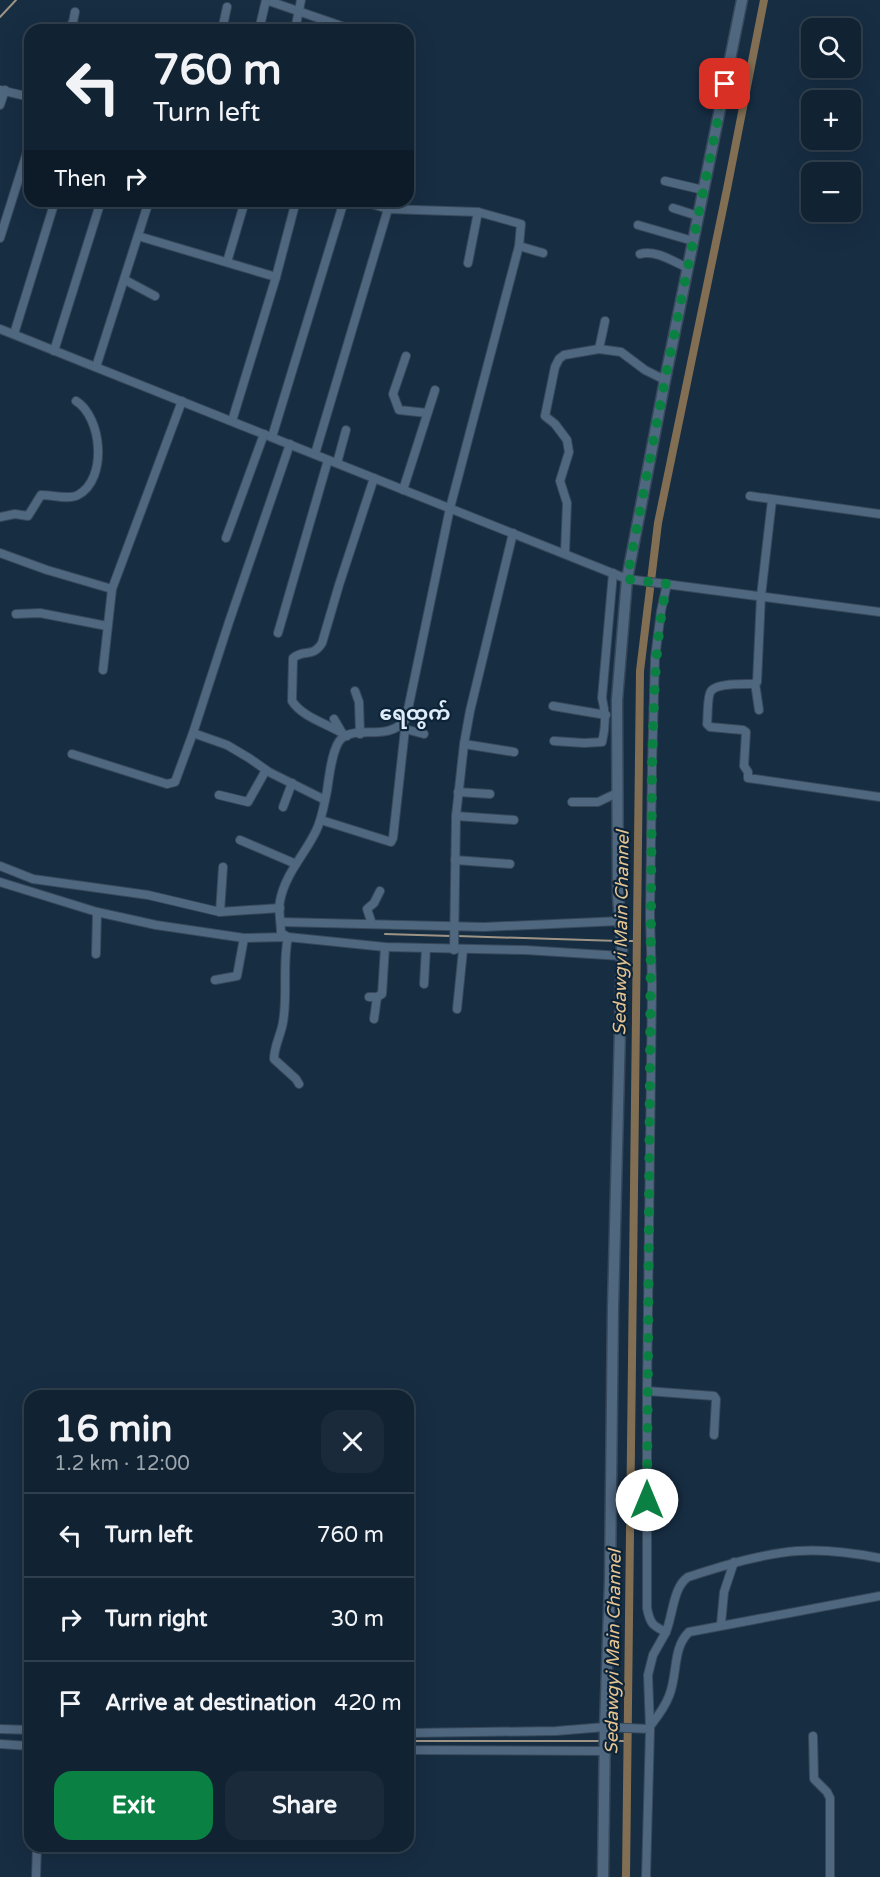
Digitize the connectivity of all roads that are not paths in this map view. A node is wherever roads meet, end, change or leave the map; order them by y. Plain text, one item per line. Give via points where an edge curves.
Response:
1 (266, 0) edge
2 (301, 0) edge
3 (742, 0) edge
4 (227, 7) dead end
5 (299, 10) junction
6 (75, 12) dead end
7 (72, 24) edge
8 (223, 24) edge
9 (260, 24) edge
10 (296, 24) edge
11 (337, 24) edge
12 (2, 90) edge
13 (24, 96) edge
14 (0, 105) edge
15 (24, 163) edge
16 (665, 181) dead end
17 (703, 190) junction
18 (54, 207) edge
19 (99, 207) edge
20 (147, 207) edge
21 (243, 207) edge
22 (294, 207) edge
23 (342, 207) edge
24 (382, 207) edge
25 (673, 208) dead end
26 (388, 209) junction
27 (478, 212) junction
28 (698, 216) junction
29 (638, 225) dead end
30 (138, 236) junction
31 (0, 238) edge
32 (693, 241) junction
33 (519, 246) junction
34 (543, 254) dead end
35 (640, 254) dead end
36 (227, 262) junction
37 (468, 263) dead end
38 (688, 268) junction
39 (276, 277) junction
40 (125, 280) junction
41 (156, 296) dead end
42 (604, 321) dead end
43 (0, 330) edge
44 (14, 334) junction
45 (599, 349) junction
46 (54, 351) junction
47 (406, 356) dead end
48 (96, 367) junction
49 (665, 380) junction
50 (435, 390) dead end
51 (76, 401) dead end
52 (182, 401) junction
53 (427, 413) junction
54 (232, 421) junction
55 (346, 430) dead end
56 (264, 434) junction
57 (273, 437) junction
58 (290, 444) junction
59 (315, 454) junction
60 (328, 460) junction
61 (337, 463) junction
62 (374, 478) junction
63 (403, 490) junction
64 (750, 496) dead end
65 (772, 500) junction
66 (450, 508) junction
67 (880, 514) edge
68 (0, 517) edge
69 (513, 533) junction
70 (226, 538) dead end
71 (0, 554) edge
72 (565, 554) junction
73 (613, 573) junction
74 (631, 580) junction
75 (664, 584) junction
76 (112, 589) junction
77 (761, 597) junction
78 (880, 612) edge
79 (16, 614) dead end
80 (107, 626) junction
81 (278, 633) dead end
82 (103, 670) dead end
83 (755, 683) junction
84 (355, 691) dead end
85 (602, 698) junction
86 (617, 700) junction
87 (553, 706) dead end
88 (759, 710) dead end
89 (606, 715) junction
90 (334, 719) dead end
91 (403, 727) junction
92 (193, 733) junction
93 (344, 734) junction
94 (360, 734) junction
95 (424, 734) dead end
96 (554, 741) dead end
97 (464, 744) junction
98 (514, 752) dead end
99 (72, 754) dead end
100 (266, 770) junction
101 (292, 783) junction
102 (458, 792) junction
103 (617, 793) junction
104 (490, 794) dead end
105 (219, 795) dead end
106 (880, 797) edge
107 (325, 800) junction
108 (572, 802) dead end
109 (283, 807) dead end
110 (456, 816) junction
111 (321, 820) junction
112 (514, 820) dead end
113 (240, 840) dead end
114 (454, 860) junction
115 (296, 864) junction
116 (510, 864) dead end
117 (0, 866) edge
118 (223, 867) dead end
119 (0, 882) edge
120 (380, 891) dead end
121 (280, 908) junction
122 (97, 912) junction
123 (220, 912) junction
124 (620, 921) junction
125 (372, 924) junction
126 (283, 929) junction
127 (454, 929) junction
128 (244, 938) junction
129 (385, 947) junction
130 (454, 947) junction
131 (426, 948) junction
132 (463, 950) junction
133 (622, 952) junction
134 (96, 954) dead end
135 (215, 980) dead end
136 (424, 984) dead end
137 (458, 1009) dead end
138 (374, 1019) dead end
139 (299, 1084) dead end
140 (647, 1391) junction
141 (714, 1435) dead end
142 (880, 1558) edge
143 (734, 1562) junction
144 (880, 1596) edge
145 (721, 1624) junction
146 (666, 1632) junction
147 (608, 1727) junction
148 (650, 1727) junction
149 (0, 1729) edge
150 (24, 1730) edge
151 (414, 1733) edge
152 (813, 1736) dead end
153 (0, 1744) edge
154 (24, 1746) edge
155 (414, 1750) edge
156 (606, 1751) junction
157 (37, 1852) edge
158 (36, 1877) edge
159 (603, 1877) edge
160 (646, 1877) edge
161 (830, 1877) edge

1 - 5 street
1 - 9 street
2 - 5 street
3 - 17 street
4 - 8 street
5 - 10 street
5 - 11 street
6 - 7 street
12 - 13 street
12 - 14 street
15 - 31 street
16 - 17 street
17 - 28 street
18 - 44 street
19 - 46 street
20 - 30 street
21 - 36 street
22 - 39 street
23 - 57 street
24 - 26 street
25 - 28 street
26 - 27 street
26 - 59 street
27 - 33 street via 521,224
27 - 37 street
28 - 32 street
29 - 32 street
30 - 36 street
30 - 40 street
32 - 38 street
33 - 34 street
33 - 66 street
35 - 38 street via 657,255
36 - 39 street
38 - 49 street
39 - 54 street
40 - 41 street
40 - 48 street
42 - 45 street
43 - 44 street
44 - 46 street
45 - 49 street via 621,352
45 - 72 street via 559,359 546,404 545,416 567,440 569,452 560,481 567,503
46 - 48 street
47 - 53 street via 393,394 399,410
48 - 52 street
49 - 74 street
50 - 53 street
51 - 68 street via 90,413 98,447 98,464 87,489 75,496 41,495 28,516
52 - 54 street
52 - 76 street
53 - 63 street
54 - 56 street
55 - 61 street
56 - 57 street
56 - 70 street
57 - 58 street
58 - 59 street
58 - 92 street
59 - 60 street
60 - 61 street
60 - 81 street
61 - 62 street
62 - 63 street
62 - 93 street via 322,643 313,652 293,658 292,701 307,716
63 - 66 street
64 - 65 street
65 - 67 street
65 - 77 street
66 - 69 street
66 - 91 street
69 - 72 street
69 - 97 street
71 - 76 street
72 - 73 street
73 - 74 street
73 - 85 street
74 - 75 street
74 - 86 street
75 - 77 street
75 - 140 street via 653,738
76 - 80 street
77 - 78 street
77 - 83 street
79 - 80 street via 40,613
80 - 82 street
83 - 88 street
83 - 106 street via 719,686 711,691 707,724 746,732 744,765 748,778
84 - 94 street
85 - 86 street
85 - 89 street
86 - 103 street
87 - 89 street
89 - 96 street via 602,741
90 - 93 street
91 - 94 street
91 - 95 street
91 - 111 street via 391,842
92 - 99 street via 171,784
92 - 100 street via 227,745
93 - 94 street
93 - 107 street via 336,747
97 - 98 street
97 - 102 street
100 - 101 street
100 - 105 street via 248,802
101 - 107 street
101 - 109 street
102 - 104 street
102 - 110 street
103 - 108 street via 598,802
103 - 124 street
107 - 111 street
110 - 112 street
110 - 114 street
111 - 115 street
113 - 115 street
114 - 116 street
114 - 127 street
115 - 121 street via 282,893
117 - 123 street via 33,879 148,896
118 - 123 street
119 - 122 street
120 - 125 street via 367,909
121 - 123 street
121 - 126 street
122 - 128 street via 156,926
122 - 134 street
124 - 127 street
124 - 133 street
125 - 126 street
125 - 127 street
126 - 128 street
126 - 129 street
126 - 139 street via 283,1023 274,1059
127 - 130 street
128 - 135 street via 237,976
129 - 131 street
129 - 138 street via 382,994 373,997
130 - 131 street
130 - 132 street
131 - 136 street
132 - 133 street
132 - 137 street
133 - 147 street
140 - 141 street via 714,1396
140 - 146 street via 647,1608 654,1626
142 - 143 street via 796,1551
143 - 145 street via 724,1592
143 - 146 street via 683,1580
144 - 145 street
145 - 148 street via 689,1632 682,1638 670,1695
146 - 148 street via 653,1655 648,1676
147 - 148 street
147 - 151 street
147 - 156 street
148 - 160 street
149 - 150 street
152 - 161 street via 814,1779 827,1792 831,1806
153 - 154 street
155 - 156 street
156 - 159 street
157 - 158 street

